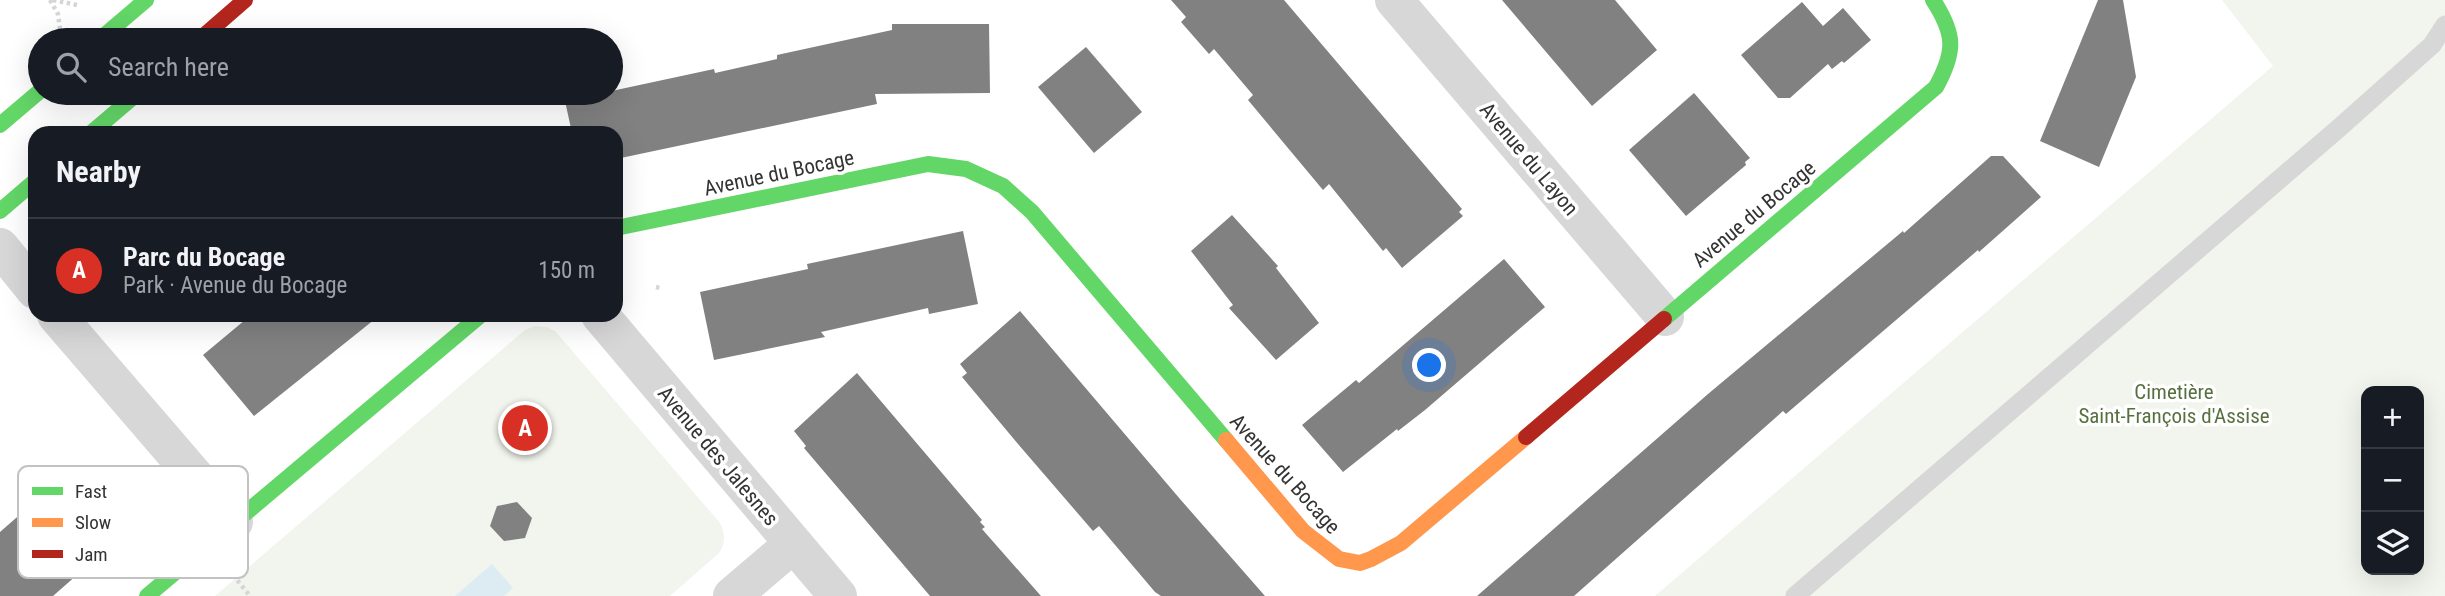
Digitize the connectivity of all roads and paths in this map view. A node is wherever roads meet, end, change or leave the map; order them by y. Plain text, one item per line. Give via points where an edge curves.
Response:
1 (52, 0) edge
2 (146, 0) edge
3 (246, 0) edge
4 (1394, 0) edge
5 (1933, 0) edge
6 (88, 7) dead end
7 (2445, 25) edge
8 (60, 28) edge
9 (113, 28) edge
10 (213, 28) edge
11 (28, 100) edge
12 (124, 105) edge
13 (0, 125) edge
14 (99, 126) edge
15 (28, 187) edge
16 (0, 211) edge
17 (623, 227) edge
18 (0, 247) edge
19 (28, 281) edge
20 (1665, 317) junction
21 (63, 322) edge
22 (473, 322) edge
23 (606, 322) edge
24 (186, 466) edge
25 (248, 510) edge
26 (793, 544) junction
27 (168, 578) edge
28 (235, 578) edge
29 (147, 596) edge
30 (250, 596) edge
31 (732, 596) edge
32 (838, 596) edge
33 (1795, 596) edge

1 - 6 path
1 - 8 path
2 - 9 street
3 - 10 street
4 - 20 street, Avenue du Layon
5 - 20 street, Avenue du Bocage via 1947,20 1953,43 1950,65 1936,87
7 - 33 lane via 2432,45 2339,128
11 - 13 street
12 - 14 street
15 - 16 street
17 - 20 street, Avenue du Bocage via 928,164 966,169 1003,186 1032,212 1303,531 1328,554 1350,564 1374,560 1401,543
18 - 19 street
21 - 24 street
22 - 25 street
23 - 26 street, Avenue des Jalesnes
26 - 31 street
26 - 32 street, Avenue des Jalesnes
27 - 29 street
28 - 30 path

